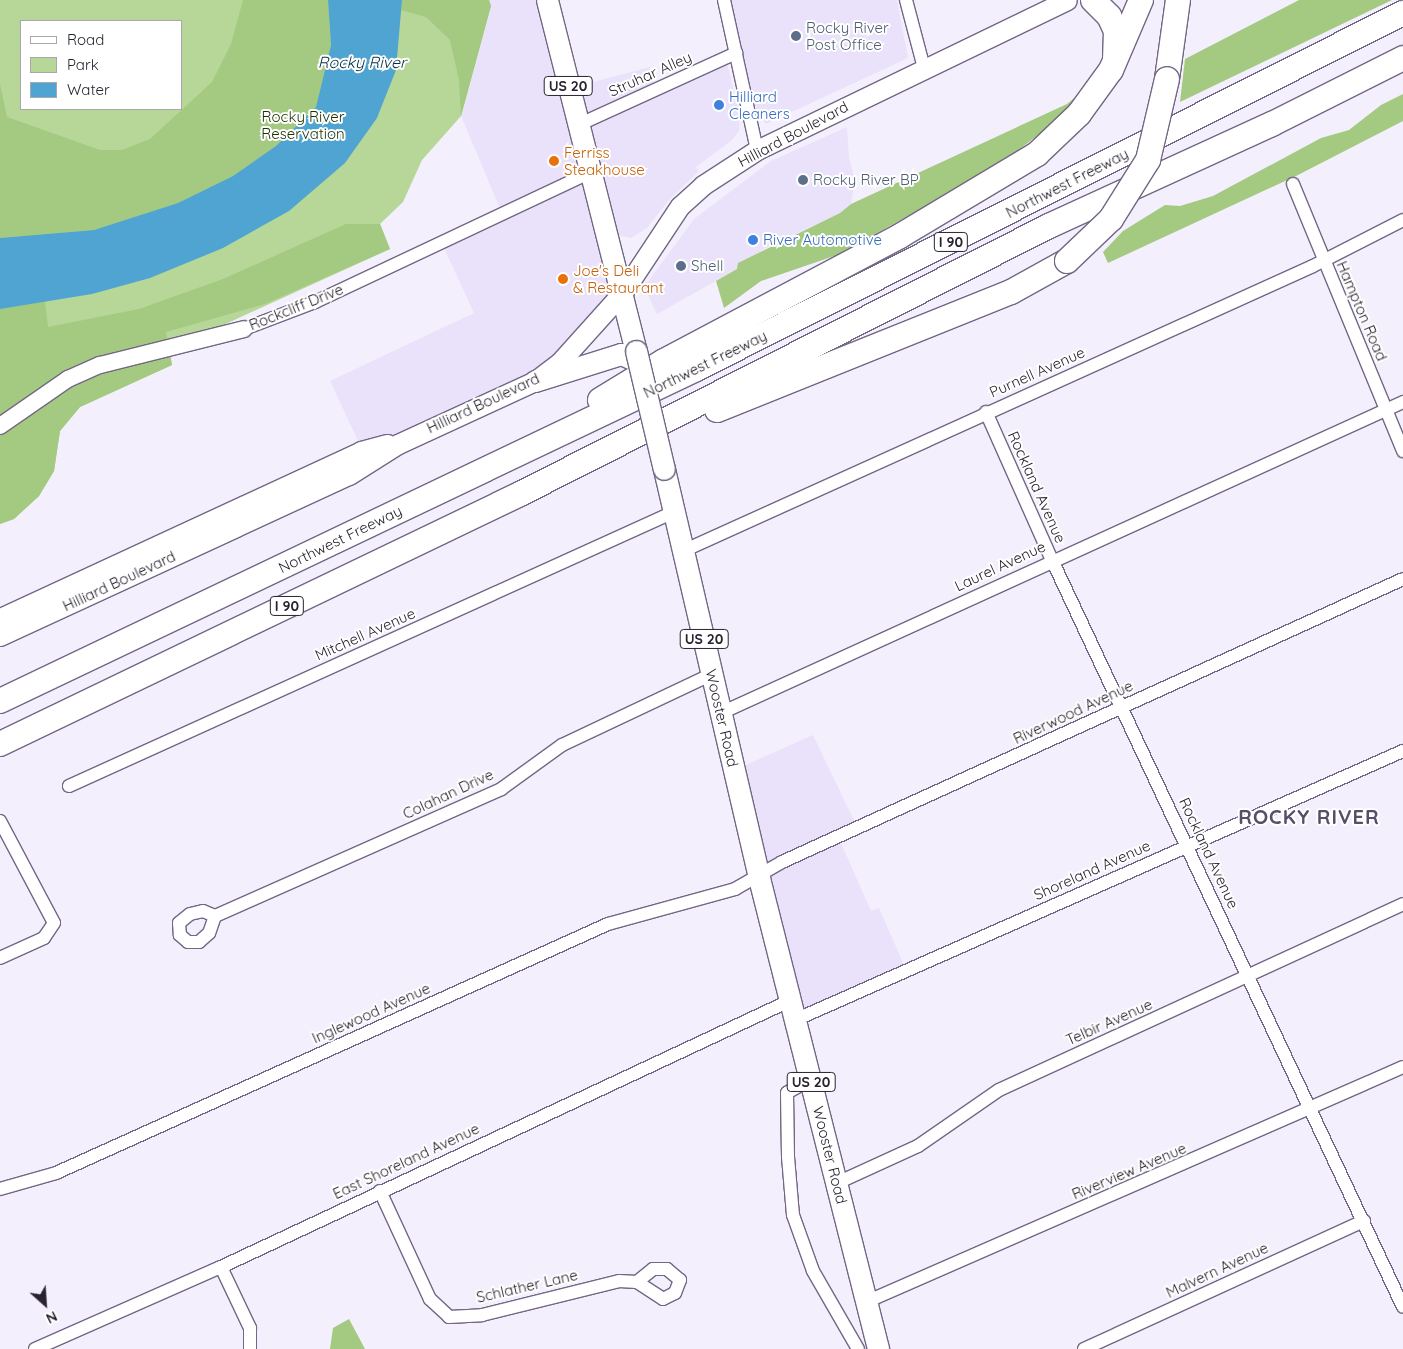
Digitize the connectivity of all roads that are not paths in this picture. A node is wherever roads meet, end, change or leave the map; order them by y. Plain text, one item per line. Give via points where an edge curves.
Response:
1 (547, 0) edge
2 (724, 0) edge
3 (906, 0) edge
4 (1067, 0) edge
5 (1093, 0) edge
6 (1141, 0) edge
7 (1178, 0) edge
8 (1403, 13) edge
9 (736, 53) junction
10 (1403, 58) edge
11 (1113, 66) junction
12 (924, 68) junction
13 (578, 125) junction
14 (757, 150) junction
15 (589, 173) junction
16 (1293, 184) dead end
17 (1403, 220) edge
18 (1324, 261) junction
19 (623, 292) junction
20 (244, 329) joint
21 (632, 356) junction
22 (535, 381) junction
23 (1403, 402) edge
24 (1386, 411) junction
25 (986, 412) junction
26 (0, 426) edge
27 (398, 444) junction
28 (1403, 450) edge
29 (496, 464) junction
30 (574, 467) junction
31 (674, 512) junction
32 (683, 551) junction
33 (1052, 560) junction
34 (1403, 578) edge
35 (0, 618) edge
36 (0, 636) edge
37 (712, 674) junction
38 (0, 701) edge
39 (1124, 707) junction
40 (721, 713) junction
41 (0, 744) edge
42 (1403, 751) edge
43 (68, 786) dead end
44 (0, 821) edge
45 (1187, 846) junction
46 (759, 878) junction
47 (1403, 904) edge
48 (215, 916) dead end
49 (0, 958) edge
50 (1249, 976) junction
51 (792, 1011) junction
52 (1403, 1067) edge
53 (810, 1080) junction
54 (1311, 1109) junction
55 (837, 1183) junction
56 (0, 1189) edge
57 (380, 1191) junction
58 (1364, 1221) junction
59 (221, 1267) junction
60 (636, 1282) dead end
61 (866, 1302) junction
62 (1403, 1307) edge
63 (868, 1348) edge
64 (35, 1349) edge
65 (250, 1349) edge
66 (1084, 1349) edge

1 - 13 main road, Wooster Road / US 20
2 - 9 street
3 - 12 street
4 - 12 main road, Hilliard Boulevard
5 - 11 highway via 1109,16 1116,31
6 - 11 highway
7 - 30 highway, bridge via 1167,79 1148,160 1111,219 1067,261 1012,292
8 - 29 highway, Northwest Freeway / I 90 via 722,356
9 - 13 street, Struhar Alley
9 - 14 street
10 - 30 highway, Northwest Freeway / I 90 via 1272,124 1048,226
11 - 29 highway via 1079,114 1037,154 900,236 664,360
12 - 14 main road, Hilliard Boulevard
13 - 15 main road, Wooster Road / US 20
14 - 19 main road, Hilliard Boulevard via 704,185 680,206
15 - 19 main road, Wooster Road / US 20
15 - 20 street, Rockcliff Drive via 315,302
16 - 18 street, Hampton Road
17 - 18 street, Purnell Avenue
18 - 24 street, Hampton Road
18 - 25 street, Purnell Avenue
19 - 21 main road, Wooster Road / US 20
19 - 22 main road, Hilliard Boulevard via 559,363
20 - 26 street, Rockcliff Drive via 100,366 68,379
21 - 22 main road
21 - 31 main road, Wooster Road / US 20, bridge
22 - 27 main road, Hilliard Boulevard
23 - 24 street, Laurel Avenue
24 - 28 street, Hampton Road
24 - 33 street, Laurel Avenue
25 - 32 street, Purnell Avenue
25 - 33 street, Rockland Avenue
27 - 35 main road, Hilliard Boulevard via 361,451
27 - 36 main road, Hilliard Boulevard via 349,475
29 - 38 highway, Northwest Freeway / I 90
30 - 41 highway, Northwest Freeway / I 90
31 - 32 main road, Wooster Road / US 20
31 - 43 street, Mitchell Avenue
32 - 37 main road, Wooster Road / US 20
33 - 39 street, Rockland Avenue
33 - 40 street, Laurel Avenue
34 - 39 street, Riverwood Avenue
37 - 40 main road, Wooster Road / US 20
37 - 48 street, Colahan Drive via 562,745 501,789
39 - 45 street, Rockland Avenue
39 - 46 street, Riverwood Avenue via 782,862
40 - 46 main road, Wooster Road / US 20
42 - 45 street, Shoreland Avenue
44 - 49 street via 54,923 44,938
45 - 50 street, Rockland Avenue
45 - 51 street, Shoreland Avenue
46 - 51 main road, Wooster Road / US 20
46 - 56 street, Inglewood Avenue via 735,889 608,924 56,1173
47 - 50 street, Telbir Avenue
50 - 54 street, Rockland Avenue
50 - 55 street, Telbir Avenue via 999,1090 918,1146
51 - 53 main road, Wooster Road / US 20
51 - 57 street, East Shoreland Avenue
52 - 54 street, Riverview Avenue
53 - 55 main road, Wooster Road / US 20
53 - 63 street via 787,1093 788,1157 794,1215 813,1271
54 - 58 street, Rockland Avenue
54 - 61 street, Riverview Avenue
55 - 61 main road, Wooster Road / US 20
57 - 59 street, East Shoreland Avenue
57 - 60 street, Schlather Lane via 430,1299 449,1317 482,1315 619,1281
58 - 62 street, Rockland Avenue
58 - 66 street, Malvern Avenue
59 - 64 street, East Shoreland Avenue
59 - 65 street via 250,1328
61 - 63 main road, Wooster Road / US 20

